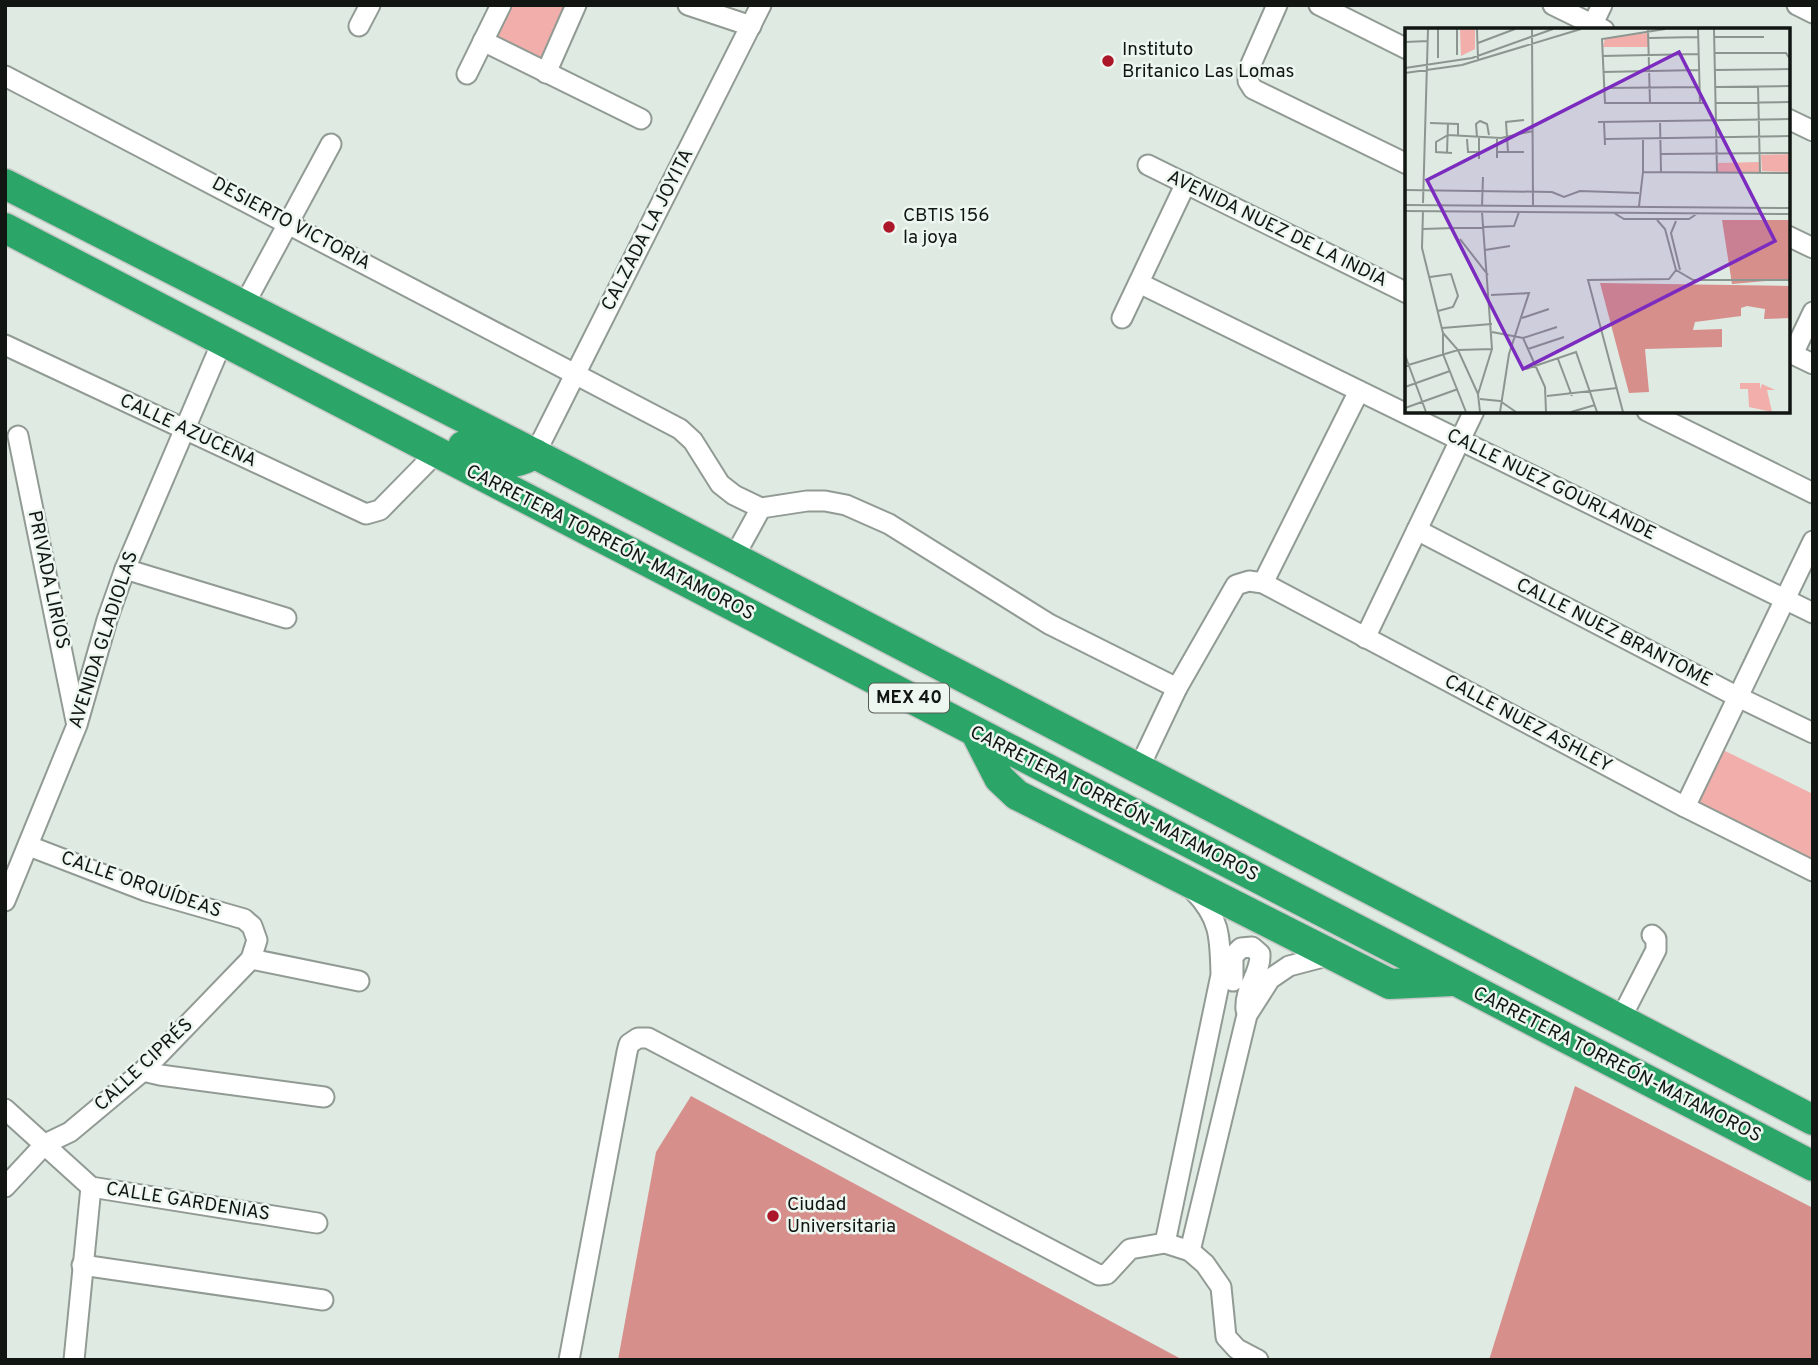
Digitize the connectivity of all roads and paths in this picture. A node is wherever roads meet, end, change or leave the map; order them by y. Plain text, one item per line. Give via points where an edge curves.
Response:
1 (370, 5) edge
2 (500, 5) edge
3 (576, 5) edge
4 (688, 5) edge
5 (761, 5) edge
6 (1277, 5) edge
7 (1319, 5) edge
8 (1553, 5) edge
9 (1602, 5) edge
10 (1797, 5) edge
11 (1813, 13) edge
12 (359, 26) dead end
13 (751, 26) junction
14 (1596, 28) edge
15 (489, 45) junction
16 (1405, 47) edge
17 (546, 73) junction
18 (467, 74) dead end
19 (5, 76) edge
20 (641, 119) dead end
21 (1790, 120) edge
22 (1813, 131) edge
23 (331, 144) dead end
24 (1405, 163) edge
25 (1148, 165) dead end
26 (5, 168) edge
27 (1186, 183) junction
28 (5, 184) edge
29 (288, 223) junction
30 (5, 228) edge
31 (1790, 237) edge
32 (1813, 248) edge
33 (1139, 283) junction
34 (1405, 292) edge
35 (233, 302) junction
36 (1813, 312) edge
37 (1122, 318) dead end
38 (5, 345) edge
39 (230, 346) junction
40 (1790, 353) edge
41 (1813, 364) edge
42 (576, 373) junction
43 (1359, 391) junction
44 (1473, 413) edge
45 (1651, 413) edge
46 (185, 429) junction
47 (18, 436) dead end
48 (1460, 441) junction
49 (436, 453) junction
50 (535, 454) junction
51 (1813, 493) edge
52 (761, 508) junction
53 (1417, 530) junction
54 (1813, 541) edge
55 (734, 557) junction
56 (125, 569) junction
57 (1263, 583) junction
58 (1785, 600) junction
59 (1813, 613) edge
60 (286, 618) dead end
61 (1365, 638) junction
62 (1177, 688) junction
63 (1738, 697) junction
64 (77, 725) junction
65 (976, 733) junction
66 (1813, 733) edge
67 (1139, 768) junction
68 (1685, 807) junction
69 (29, 846) junction
70 (1813, 871) edge
71 (1184, 880) junction
72 (5, 901) edge
73 (1652, 935) dead end
74 (1331, 955) junction
75 (251, 959) junction
76 (359, 981) dead end
77 (1455, 981) junction
78 (1213, 1013) junction
79 (1247, 1015) junction
80 (1620, 1020) junction
81 (143, 1071) junction
82 (324, 1097) dead end
83 (5, 1109) edge
84 (1813, 1120) edge
85 (45, 1144) junction
86 (1813, 1166) edge
87 (5, 1187) edge
88 (91, 1187) junction
89 (317, 1223) dead end
90 (1165, 1243) junction
91 (1190, 1251) junction
92 (82, 1265) junction
93 (323, 1300) dead end
94 (74, 1360) edge
95 (569, 1360) edge
96 (1258, 1360) edge

1 - 12 street
2 - 15 street
3 - 17 street
4 - 13 street
5 - 13 street, CALZADA LA JOYITA
6 - 24 street via 1248,71 1253,89
7 - 16 street
8 - 14 street
9 - 14 street
10 - 11 street
13 - 42 street, CALZADA LA JOYITA
15 - 17 street
15 - 18 street
17 - 20 street
19 - 29 street, DESIERTO VICTORIA
21 - 22 street
23 - 29 street
25 - 27 street, AVENIDA NUEZ DE LA INDIA
26 - 35 highway via 122,228
27 - 33 street
27 - 34 street, AVENIDA NUEZ DE LA INDIA
28 - 35 highway, MEX 40
29 - 35 street
29 - 42 street, DESIERTO VICTORIA
30 - 39 highway, CARRETERA TORREÓN-MATAMOROS / MEX 40
31 - 32 street
33 - 37 street
33 - 43 street, CALLE NUEZ GOURLANDE
35 - 50 highway, MEX 40
36 - 40 street
38 - 46 street, CALLE AZUCENA
39 - 46 street, AVENIDA GLADIOLAS
39 - 49 highway, CARRETERA TORREÓN-MATAMOROS / MEX 40
39 - 50 highway via 288,364 502,464
40 - 41 street
42 - 50 street, CALZADA LA JOYITA
42 - 52 street, DESIERTO VICTORIA via 680,429 720,484
43 - 48 street, CALLE NUEZ GOURLANDE
43 - 57 street
44 - 48 street
45 - 51 street
46 - 49 street, CALLE AZUCENA via 371,514
46 - 56 street, AVENIDA GLADIOLAS
47 - 64 street, PRIVADA LIRIOS
48 - 53 street
48 - 58 street, CALLE NUEZ GOURLANDE
49 - 65 highway, CARRETERA TORREÓN-MATAMOROS / MEX 40
50 - 55 highway, MEX 40
52 - 55 street
52 - 62 street via 807,501 846,505 889,524 1049,624
53 - 61 street
53 - 63 street, CALLE NUEZ BRANTOME
54 - 58 street
55 - 67 highway, MEX 40
56 - 60 street
56 - 64 street, AVENIDA GLADIOLAS
57 - 61 street, CALLE NUEZ ASHLEY
57 - 62 street, CALLE NUEZ ASHLEY via 1236,585
58 - 59 street, CALLE NUEZ GOURLANDE
58 - 63 street
61 - 68 street, CALLE NUEZ ASHLEY
62 - 67 street
63 - 66 street, CALLE NUEZ BRANTOME
63 - 68 street
64 - 69 street, AVENIDA GLADIOLAS
65 - 71 highway via 999,778 1017,795
65 - 77 highway, CARRETERA TORREÓN-MATAMOROS / MEX 40
67 - 80 highway, MEX 40
68 - 70 street, CALLE NUEZ ASHLEY
69 - 72 street, AVENIDA GLADIOLAS
69 - 75 street, CALLE ORQUÍDEAS via 146,891 244,919 257,940
71 - 74 highway
71 - 78 street via 1209,906 1220,933 1221,975
73 - 80 street via 1656,950
74 - 77 highway via 1390,984
74 - 79 street via 1289,966 1270,979
75 - 76 street
75 - 81 street, CALLE CIPRÉS
77 - 86 highway, CARRETERA TORREÓN-MATAMOROS / MEX 40
78 - 79 street via 1233,982 1233,956 1241,948 1252,947 1260,961 1245,999
78 - 90 street
79 - 91 street
80 - 84 highway, MEX 40
81 - 82 street
81 - 85 street, CALLE CIPRÉS via 70,1132
83 - 85 street, CALLE GARDENIAS
85 - 87 street, CALLE CIPRÉS
85 - 88 street, CALLE GARDENIAS
88 - 89 street, CALLE GARDENIAS
88 - 92 street
90 - 91 street
90 - 95 street via 1129,1249 1108,1274 1098,1275 648,1038 638,1038 627,1052
91 - 96 street via 1221,1287 1226,1337
92 - 93 street
92 - 94 street

